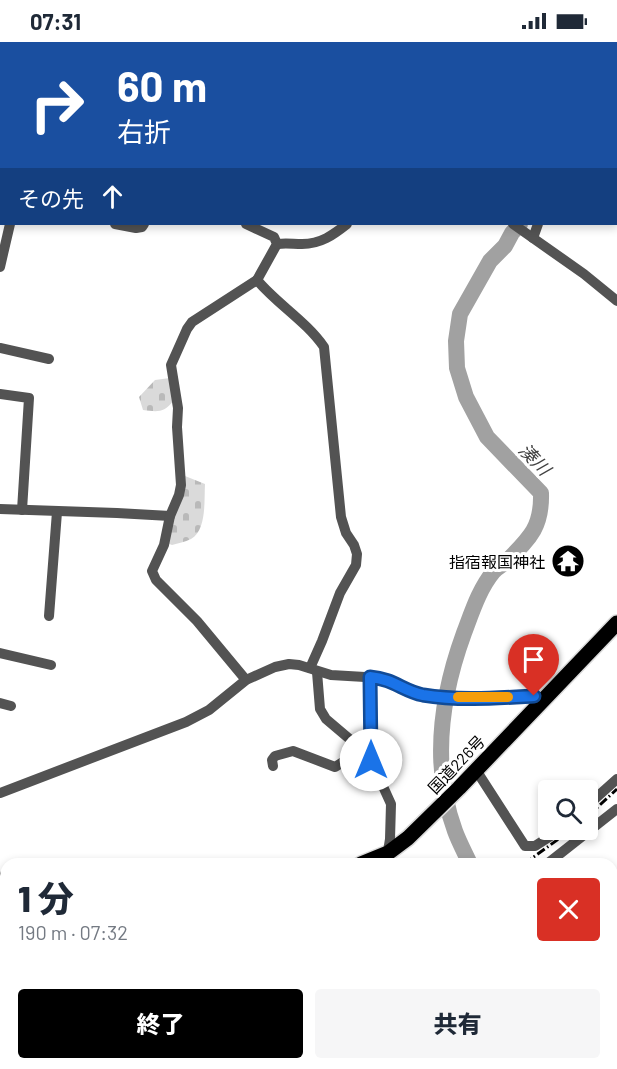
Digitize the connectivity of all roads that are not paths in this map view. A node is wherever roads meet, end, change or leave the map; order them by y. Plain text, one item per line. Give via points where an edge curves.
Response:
1 (10, 225) edge
2 (120, 225) edge
3 (143, 225) edge
4 (248, 225) edge
5 (346, 225) edge
6 (514, 225) edge
7 (537, 225) edge
8 (530, 236) junction
9 (277, 244) junction
10 (0, 267) edge
11 (257, 280) junction
12 (617, 301) edge
13 (0, 348) edge
14 (49, 359) dead end
15 (0, 394) edge
16 (0, 509) edge
17 (22, 510) junction
18 (57, 512) junction
19 (170, 516) junction
20 (49, 616) dead end
21 (617, 623) edge
22 (0, 653) edge
23 (51, 665) dead end
24 (314, 670) junction
25 (370, 677) junction
26 (246, 680) junction
27 (546, 698) junction
28 (362, 750) junction
29 (371, 760) junction
30 (273, 766) dead end
31 (476, 770) junction
32 (617, 779) edge
33 (0, 793) edge
34 (598, 796) edge
35 (617, 809) edge
36 (544, 840) edge
37 (387, 858) edge
38 (555, 858) edge

1 - 10 street
2 - 3 street via 136,228
4 - 9 street via 274,237
5 - 9 street via 319,242
6 - 8 street
7 - 8 street
8 - 12 street
9 - 11 street
11 - 19 street via 192,322 174,355 171,365 178,408 181,485
11 - 24 street via 324,347 341,517 357,554
13 - 14 street
15 - 17 street via 29,398
16 - 17 street
17 - 18 street
18 - 19 street
18 - 20 street
19 - 26 street via 164,545 152,572
21 - 27 highway, 国道226号
22 - 23 street
24 - 25 street
24 - 26 street via 289,664
24 - 28 street via 320,709
25 - 27 street via 396,682 425,695
25 - 29 street
26 - 33 street via 209,710 186,722
27 - 31 highway, 国道226号
28 - 29 street
28 - 30 street via 335,768 293,751 275,756
29 - 37 street via 391,804
31 - 36 street via 525,846
31 - 37 highway, 国道226号
32 - 34 street
35 - 38 street

